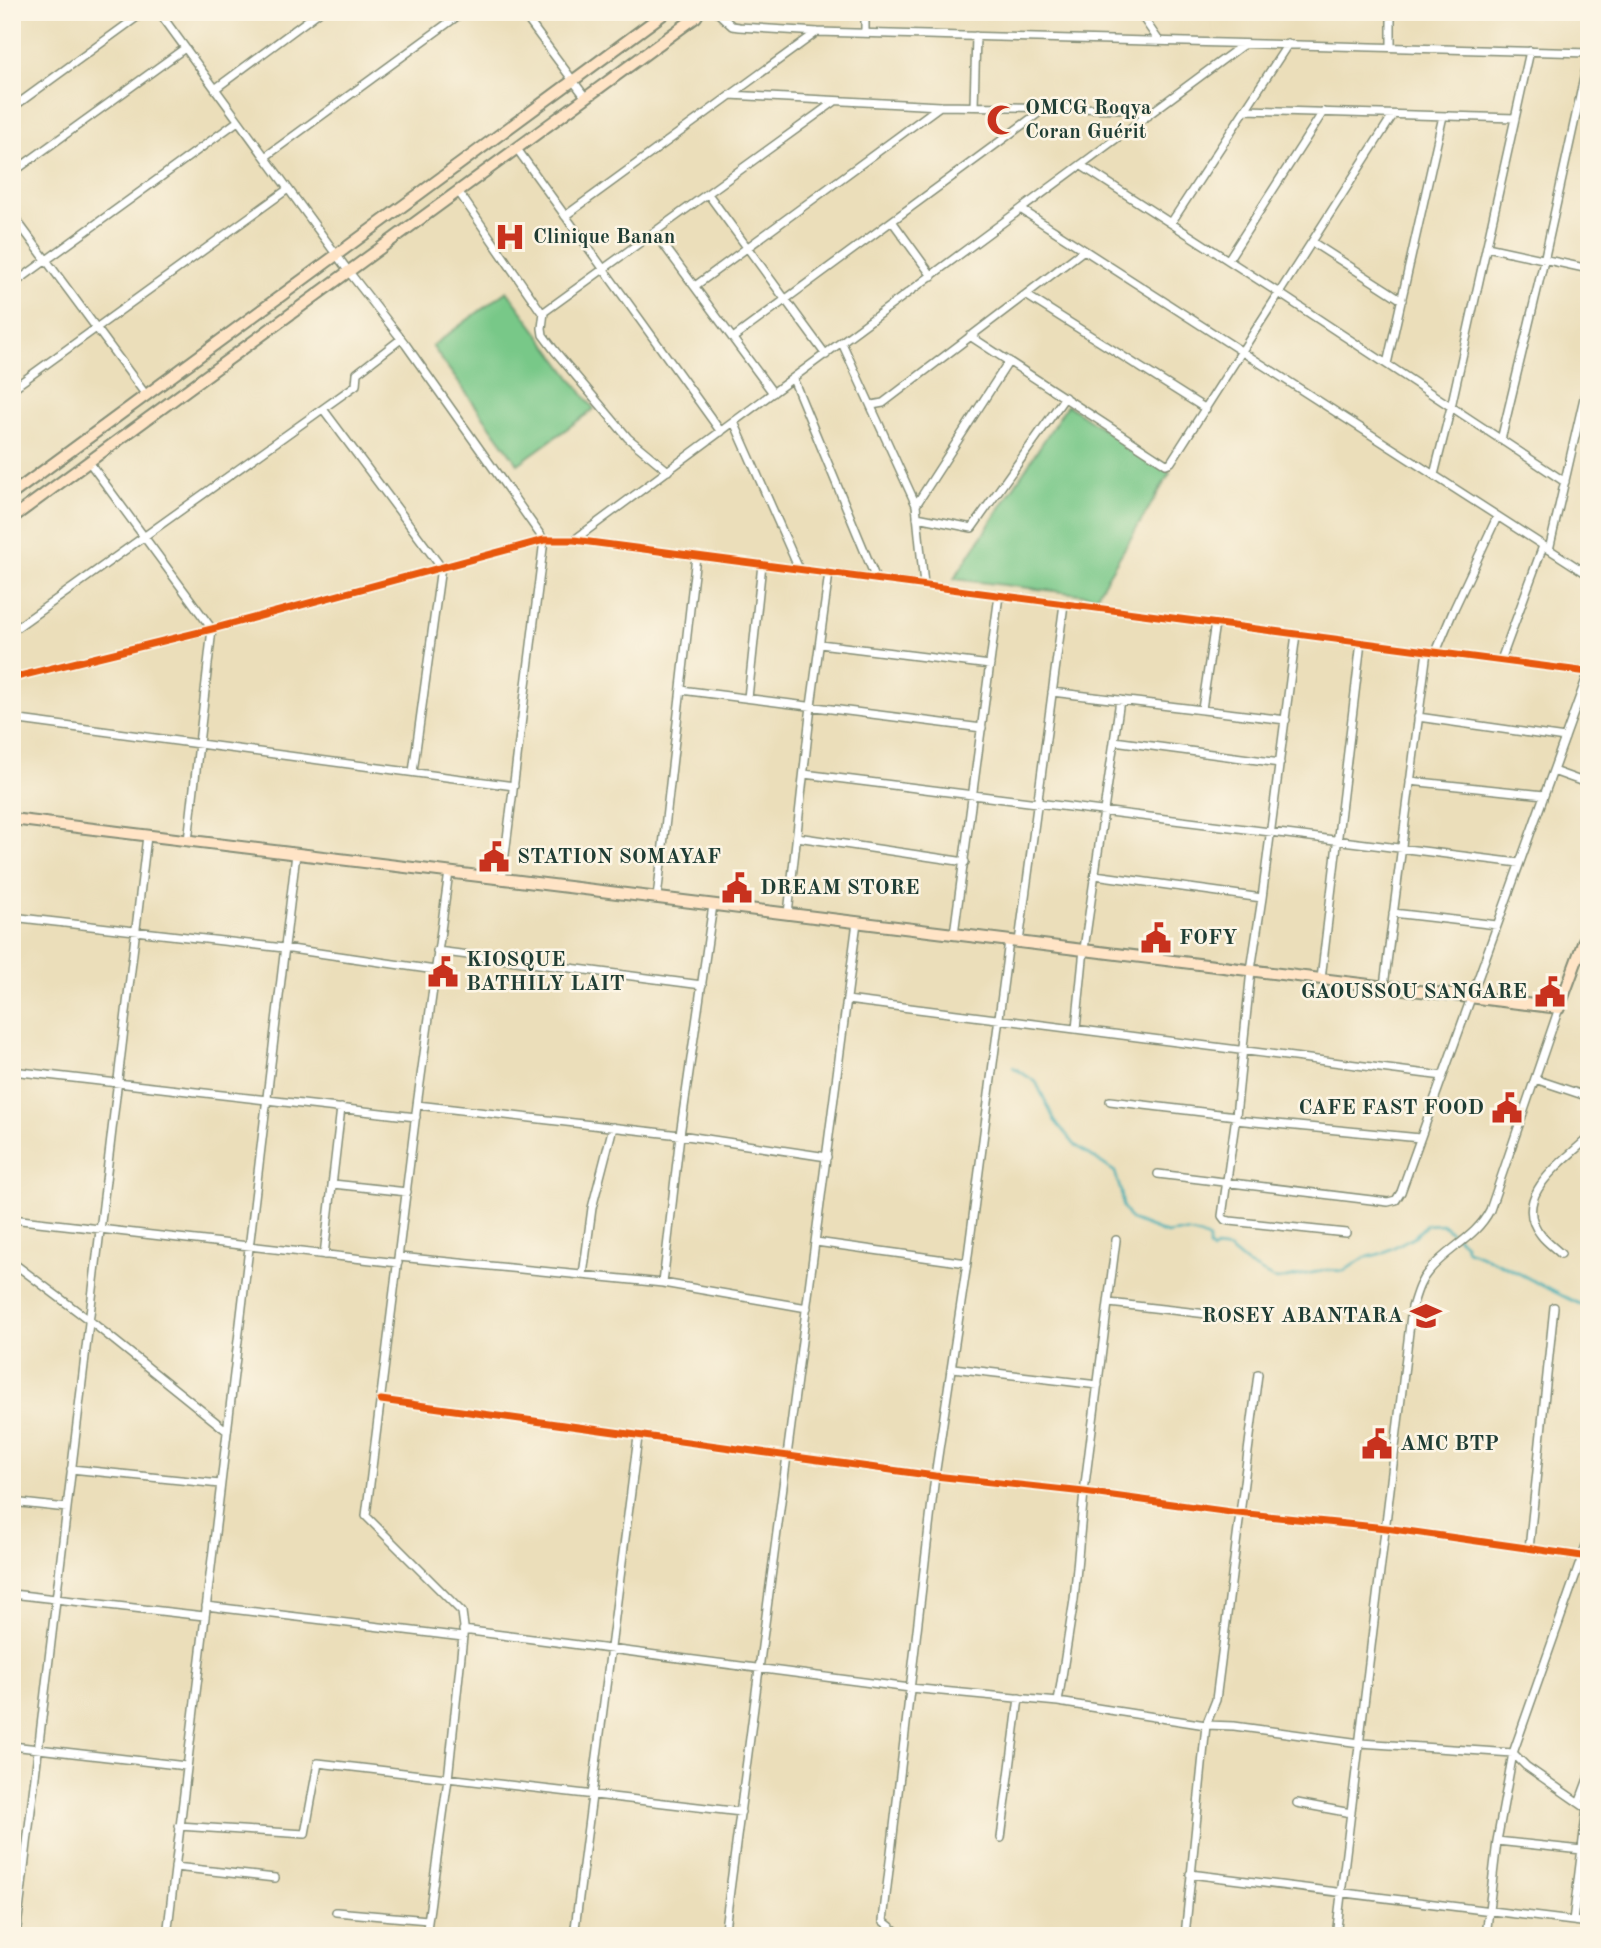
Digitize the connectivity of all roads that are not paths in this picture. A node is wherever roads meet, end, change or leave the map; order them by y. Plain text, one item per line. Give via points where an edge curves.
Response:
1 (144, 12) edge
2 (170, 12) edge
3 (319, 12) edge
4 (463, 12) edge
5 (522, 12) edge
6 (666, 12) edge
7 (699, 12) edge
8 (717, 12) edge
9 (865, 12) edge
10 (1139, 12) edge
11 (1391, 12) edge
12 (161, 15) edge
13 (818, 32) junction
14 (865, 33) junction
15 (976, 36) junction
16 (1159, 41) junction
17 (1244, 44) junction
18 (1288, 44) junction
19 (1391, 47) junction
20 (185, 48) junction
21 (1530, 51) junction
22 (1589, 54) edge
23 (573, 81) junction
24 (215, 89) junction
25 (730, 95) junction
26 (586, 98) junction
27 (834, 102) junction
28 (940, 106) junction
29 (974, 106) junction
30 (12, 108) edge
31 (1045, 108) junction
32 (1246, 110) junction
33 (1323, 113) junction
34 (1393, 115) junction
35 (1148, 116) junction
36 (1443, 116) junction
37 (1515, 118) junction
38 (239, 121) junction
39 (517, 149) junction
40 (265, 158) junction
41 (1082, 166) junction
42 (12, 173) edge
43 (288, 189) junction
44 (458, 191) junction
45 (708, 194) junction
46 (1022, 211) junction
47 (12, 214) edge
48 (565, 216) junction
49 (892, 221) junction
50 (1171, 223) junction
51 (655, 233) junction
52 (1312, 242) junction
53 (1486, 247) junction
54 (747, 248) junction
55 (1084, 250) junction
56 (337, 255) junction
57 (47, 260) junction
58 (1228, 260) junction
59 (1544, 261) junction
60 (604, 270) junction
61 (1589, 270) edge
62 (349, 272) junction
63 (932, 276) junction
64 (12, 285) edge
65 (695, 286) junction
66 (1279, 293) junction
67 (1026, 295) junction
68 (785, 299) junction
69 (1402, 300) junction
70 (544, 312) junction
71 (96, 328) junction
72 (970, 336) junction
73 (733, 338) junction
74 (401, 339) junction
75 (842, 343) junction
76 (1242, 352) junction
77 (826, 355) junction
78 (1009, 361) junction
79 (1387, 364) junction
80 (1589, 376) edge
81 (793, 379) junction
82 (12, 389) edge
83 (773, 393) junction
84 (146, 395) junction
85 (1066, 397) junction
86 (872, 405) junction
87 (1451, 407) junction
88 (323, 409) junction
89 (1206, 409) junction
90 (734, 422) junction
91 (721, 432) junction
92 (1501, 440) junction
93 (89, 462) junction
94 (668, 471) junction
95 (1434, 475) junction
96 (1565, 482) junction
97 (12, 494) edge
98 (916, 505) junction
99 (917, 517) junction
100 (1497, 517) junction
101 (12, 519) edge
102 (144, 535) junction
103 (544, 540) junction
104 (575, 540) junction
105 (1546, 548) junction
106 (696, 556) junction
107 (762, 564) junction
108 (441, 567) junction
109 (799, 569) junction
110 (829, 573) junction
111 (1589, 575) edge
112 (876, 579) junction
113 (925, 585) junction
114 (999, 595) junction
115 (1064, 604) junction
116 (1215, 623) junction
117 (212, 629) junction
118 (12, 631) edge
119 (1296, 634) junction
120 (1361, 642) junction
121 (820, 643) junction
122 (1427, 651) junction
123 (1436, 652) junction
124 (1501, 660) junction
125 (990, 665) junction
126 (1589, 672) edge
127 (12, 678) edge
128 (681, 690) junction
129 (1052, 692) junction
130 (748, 698) junction
131 (1120, 700) junction
132 (811, 706) junction
133 (1202, 709) junction
134 (1418, 717) junction
135 (12, 719) edge
136 (1286, 720) junction
137 (982, 728) junction
138 (1564, 738) junction
139 (1114, 741) junction
140 (200, 743) junction
141 (1280, 763) junction
142 (1553, 771) junction
143 (413, 772) junction
144 (804, 774) junction
145 (1410, 781) junction
146 (1589, 784) edge
147 (514, 786) junction
148 (1544, 795) junction
149 (974, 796) junction
150 (1037, 803) junction
151 (1105, 812) junction
152 (12, 819) edge
153 (1271, 833) junction
154 (147, 836) junction
155 (797, 837) junction
156 (188, 841) junction
157 (1338, 841) junction
158 (1402, 849) junction
159 (296, 854) junction
160 (965, 862) junction
161 (1519, 863) junction
162 (449, 873) junction
163 (1095, 875) junction
164 (502, 879) junction
165 (657, 898) junction
166 (1262, 898) junction
167 (713, 905) junction
168 (1393, 913) junction
169 (788, 914) junction
170 (12, 917) edge
171 (858, 922) junction
172 (1497, 925) junction
173 (1589, 927) edge
174 (135, 930) junction
175 (954, 934) junction
176 (1014, 941) junction
177 (284, 948) junction
178 (1084, 949) junction
179 (437, 951) junction
180 (435, 970) junction
181 (1251, 970) junction
182 (1321, 979) junction
183 (702, 985) junction
184 (1384, 986) junction
185 (1471, 997) junction
186 (847, 1000) junction
187 (1559, 1008) junction
188 (999, 1019) junction
189 (1076, 1029) junction
190 (1243, 1049) junction
191 (13, 1071) edge
192 (1443, 1076) junction
193 (12, 1077) edge
194 (1535, 1079) junction
195 (117, 1083) junction
196 (1589, 1097) edge
197 (266, 1100) junction
198 (1110, 1101) dead end
199 (417, 1105) junction
200 (341, 1108) junction
201 (416, 1117) junction
202 (1236, 1118) junction
203 (613, 1127) junction
204 (680, 1135) junction
205 (1589, 1137) edge
206 (1420, 1138) junction
207 (827, 1157) junction
208 (1158, 1174) dead end
209 (1227, 1181) junction
210 (333, 1184) junction
211 (407, 1192) junction
212 (12, 1219) edge
213 (100, 1229) junction
214 (1346, 1233) dead end
215 (1116, 1240) dead end
216 (816, 1242) junction
217 (249, 1246) junction
218 (1561, 1254) dead end
219 (324, 1255) junction
220 (398, 1260) junction
221 (12, 1262) edge
222 (967, 1263) junction
223 (583, 1275) junction
224 (663, 1283) junction
225 (1109, 1303) junction
226 (1554, 1307) dead end
227 (807, 1308) junction
228 (1252, 1319) dead end
229 (89, 1320) junction
230 (953, 1368) junction
231 (1258, 1374) dead end
232 (1098, 1385) junction
233 (381, 1400) junction
234 (227, 1431) junction
235 (638, 1437) junction
236 (788, 1456) junction
237 (71, 1469) junction
238 (935, 1476) junction
239 (220, 1483) junction
240 (1084, 1492) junction
241 (12, 1502) edge
242 (67, 1508) junction
243 (1238, 1513) junction
244 (1386, 1528) junction
245 (1589, 1537) edge
246 (1529, 1549) junction
247 (1585, 1557) edge
248 (12, 1594) edge
249 (56, 1599) junction
250 (206, 1606) junction
251 (204, 1616) junction
252 (463, 1634) junction
253 (612, 1650) junction
254 (760, 1668) junction
255 (910, 1688) junction
256 (1019, 1698) junction
257 (1058, 1702) junction
258 (1206, 1725) junction
259 (1360, 1743) junction
260 (12, 1746) edge
261 (38, 1749) junction
262 (1513, 1753) junction
263 (186, 1766) junction
264 (1589, 1776) edge
265 (448, 1779) junction
266 (594, 1797) junction
267 (1297, 1803) dead end
268 (1579, 1803) junction
269 (1588, 1809) edge
270 (741, 1812) junction
271 (1351, 1813) junction
272 (179, 1826) junction
273 (1001, 1838) dead end
274 (1497, 1842) junction
275 (1582, 1850) junction
276 (175, 1867) junction
277 (1190, 1874) junction
278 (275, 1878) dead end
279 (1342, 1893) junction
280 (1489, 1911) junction
281 (336, 1912) dead end
282 (428, 1920) junction
283 (1573, 1921) junction
284 (1589, 1923) edge
285 (16, 1936) edge
286 (167, 1936) edge
287 (426, 1936) edge
288 (574, 1936) edge
289 (724, 1936) edge
290 (902, 1936) edge
291 (1185, 1936) edge
292 (1336, 1936) edge
293 (1486, 1936) edge

1 - 30 street
2 - 12 street
3 - 24 street
4 - 40 street
5 - 23 street
6 - 23 main road
7 - 26 main road
8 - 13 street via 732,26
9 - 14 street
10 - 16 street
11 - 19 street
12 - 20 street
13 - 14 street
13 - 25 street
14 - 15 street
15 - 16 street
15 - 29 street
16 - 17 street
17 - 18 street
17 - 35 street
18 - 19 street
18 - 32 street
19 - 21 street
20 - 24 street
20 - 42 street
21 - 22 street
21 - 37 street
22 - 59 street
23 - 26 street
23 - 56 main road
24 - 38 street
25 - 27 street
25 - 48 street
26 - 39 main road
27 - 28 street
27 - 45 street
28 - 29 street
28 - 54 street
29 - 31 street
31 - 35 street via 1129,109
31 - 49 street
32 - 33 street
32 - 50 street
33 - 34 street
33 - 58 street
34 - 36 street
34 - 52 street
35 - 41 street
36 - 37 street
36 - 69 street
37 - 53 street
38 - 40 street
38 - 57 street
39 - 44 main road
39 - 48 street
40 - 43 street
41 - 46 street
41 - 50 street
43 - 56 street
43 - 71 street
44 - 62 main road
44 - 70 street
45 - 51 street
45 - 54 street
46 - 55 street
46 - 63 street
47 - 57 street
48 - 60 street
49 - 63 street
49 - 68 street
50 - 58 street
51 - 60 street
51 - 65 street
52 - 66 street
52 - 69 street
53 - 59 street
53 - 87 street
54 - 65 street
54 - 68 street
55 - 67 street
55 - 76 street
56 - 62 street
56 - 84 main road
57 - 64 street
57 - 71 street
58 - 66 street
59 - 61 street
59 - 92 street
60 - 70 street
60 - 91 street
62 - 74 street
62 - 93 main road
63 - 75 street
65 - 73 street
66 - 76 street
66 - 79 street
67 - 72 street
67 - 89 street
68 - 73 street
68 - 77 street
69 - 79 street
70 - 94 street via 543,335 555,351 628,438
71 - 82 street
71 - 84 street
72 - 78 street
72 - 86 street via 883,403
73 - 83 street
74 - 88 street via 357,373 356,385
74 - 103 street
75 - 77 street
75 - 86 street
76 - 89 street
76 - 95 street
77 - 81 street
78 - 85 street
78 - 98 street
79 - 87 street
80 - 96 street
81 - 83 street
81 - 112 street
83 - 90 street
84 - 97 main road
85 - 89 street via 1166,464 1174,459
85 - 99 street via 972,528
86 - 98 street
87 - 92 street
87 - 95 street
88 - 102 street
88 - 108 street
90 - 91 street
90 - 109 street
91 - 94 street
92 - 96 street
93 - 101 main road
93 - 102 street
94 - 104 street
95 - 100 street
96 - 105 street
98 - 99 street
99 - 113 street
100 - 105 street
100 - 123 street
102 - 117 street
102 - 118 street
103 - 104 street
103 - 108 street
103 - 147 street
104 - 106 street
105 - 111 street
105 - 124 street
106 - 107 street
106 - 128 street
107 - 109 street
107 - 130 street
108 - 117 street
108 - 143 street
109 - 110 street
110 - 112 street
110 - 121 street
112 - 113 street
113 - 114 street
114 - 115 street
114 - 125 street
115 - 116 street
115 - 129 street
116 - 119 street
116 - 133 street
117 - 127 street
117 - 140 street
119 - 120 street
119 - 136 street
120 - 122 street
120 - 157 street
121 - 125 street
121 - 132 street
122 - 123 street
122 - 134 street
123 - 124 street
124 - 126 street
125 - 137 street
126 - 138 street
128 - 130 street
128 - 165 street
129 - 131 street
129 - 150 street
130 - 132 street
131 - 133 street
131 - 139 street
132 - 137 street
132 - 144 street
133 - 136 street
134 - 138 street
134 - 145 street
135 - 140 street
136 - 141 street
137 - 149 street
138 - 142 street
139 - 141 street
139 - 151 street
140 - 143 street
140 - 156 street
141 - 153 street
142 - 146 street
142 - 148 street
143 - 147 street
144 - 149 street
144 - 155 street
145 - 148 street
145 - 158 street
147 - 164 street
148 - 161 street
149 - 150 street
149 - 160 street
150 - 151 street
150 - 176 street
151 - 153 street
151 - 163 street
152 - 154 main road
153 - 157 street
153 - 166 street
154 - 156 main road
154 - 174 street
155 - 160 street
155 - 169 street
156 - 159 main road
157 - 158 street
157 - 182 street
158 - 161 street
158 - 168 street
159 - 162 main road
159 - 177 street
160 - 175 street
161 - 172 street
162 - 164 main road
162 - 179 street
163 - 166 street
163 - 178 street
164 - 165 main road
165 - 167 main road
166 - 181 street
167 - 169 main road
167 - 183 street
168 - 172 street
168 - 184 street
169 - 171 main road
170 - 174 street
171 - 175 main road
171 - 186 street
172 - 185 street
173 - 187 main road
174 - 177 street
174 - 195 street
175 - 176 main road
176 - 178 main road
176 - 188 street
177 - 180 street
177 - 197 street
178 - 181 main road
178 - 189 street
179 - 180 street
179 - 183 street
180 - 199 street
181 - 182 main road
181 - 190 street
182 - 184 main road
183 - 204 street
184 - 185 main road
185 - 187 main road
185 - 192 street
186 - 188 street
186 - 207 street
187 - 194 street
188 - 189 street
188 - 222 street
189 - 190 street
190 - 192 street
190 - 202 street
191 - 193 street
191 - 195 street
192 - 206 street
194 - 196 street
194 - 244 street via 1490,1210 1475,1232 1426,1273 1412,1307
195 - 197 street
195 - 213 street
197 - 200 street
197 - 217 street
198 - 202 street
199 - 201 street
199 - 203 street
200 - 201 street
200 - 210 street
201 - 211 street
202 - 206 street
202 - 209 street
203 - 204 street
203 - 223 street via 592,1208
204 - 207 street
204 - 224 street
205 - 218 street via 1535,1192 1536,1229
206 - 209 street via 1401,1192 1388,1202
207 - 216 street
208 - 209 street
209 - 214 street via 1225,1220
210 - 211 street
210 - 219 street
211 - 220 street
212 - 213 street
213 - 217 street
213 - 229 street
215 - 225 street
216 - 222 street
216 - 227 street
217 - 219 street
217 - 234 street
219 - 220 street
220 - 223 street
220 - 233 street
221 - 229 street
222 - 230 street
223 - 224 street
224 - 227 street
225 - 228 street
225 - 232 street
226 - 246 street
227 - 236 street
229 - 234 street
229 - 237 street
230 - 232 street
230 - 238 street
231 - 243 street
232 - 240 street
233 - 235 street
233 - 252 street via 366,1516 462,1612
234 - 239 street
235 - 236 street
235 - 253 street
236 - 238 street
236 - 254 street
237 - 239 street
237 - 242 street
238 - 240 street
238 - 255 street
239 - 250 street
240 - 243 street
240 - 257 street
241 - 242 street
242 - 249 street
243 - 244 street
243 - 258 street via 1216,1700
244 - 246 street
244 - 259 street
245 - 247 street
246 - 247 street
247 - 262 street
248 - 249 street
249 - 251 street
249 - 261 street
250 - 251 street
250 - 252 street
251 - 263 street
252 - 253 street
252 - 265 street
253 - 254 street
253 - 266 street
254 - 255 street
254 - 270 street
255 - 256 street
255 - 290 street via 883,1921
256 - 257 street
256 - 273 street
257 - 258 street
258 - 259 street
258 - 277 street
259 - 262 street
259 - 271 street
260 - 261 street
261 - 263 street
261 - 285 street
262 - 268 street
262 - 274 street
263 - 272 street
264 - 268 street
265 - 266 street
265 - 272 street via 318,1763 305,1835
265 - 282 street
266 - 270 street
266 - 288 street
267 - 271 street
268 - 269 street
269 - 275 street
270 - 289 street
271 - 279 street
272 - 276 street
274 - 275 street
274 - 280 street
275 - 283 street
276 - 278 street
276 - 286 street
277 - 279 street
277 - 291 street
279 - 280 street
279 - 292 street
280 - 283 street
280 - 293 street
281 - 282 street
282 - 287 street
283 - 284 street

